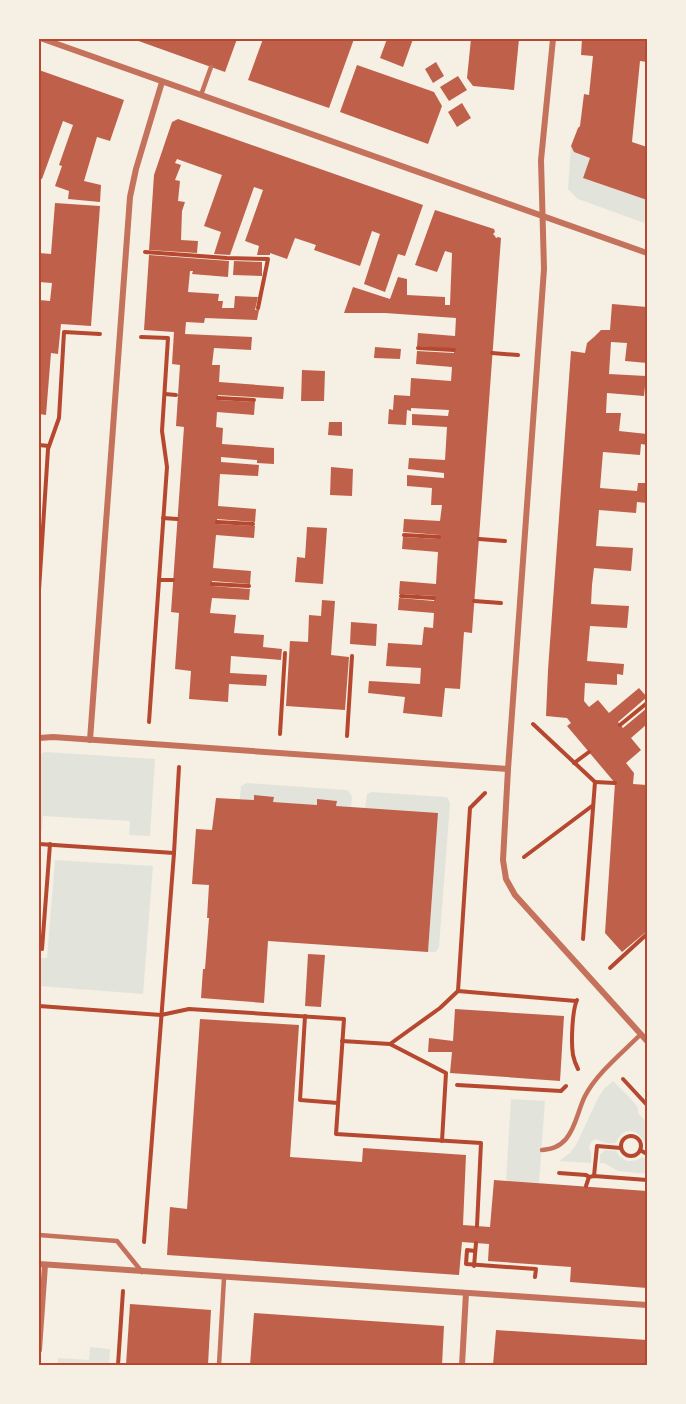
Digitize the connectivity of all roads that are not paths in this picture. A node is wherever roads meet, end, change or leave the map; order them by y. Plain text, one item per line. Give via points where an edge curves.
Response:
1 (43, 39) edge
2 (553, 39) edge
3 (211, 67) dead end
4 (162, 82) junction
5 (201, 95) junction
6 (543, 216) junction
7 (647, 253) edge
8 (39, 738) edge
9 (90, 740) junction
10 (508, 769) junction
11 (641, 1034) junction
12 (647, 1041) edge
13 (542, 1150) dead end
14 (39, 1235) edge
15 (42, 1265) edge
16 (142, 1272) junction
17 (224, 1278) junction
18 (466, 1293) junction
19 (647, 1305) edge
20 (39, 1350) edge
21 (219, 1365) edge
22 (462, 1365) edge

1 - 4 street
2 - 6 street via 541,160
3 - 5 lane
4 - 5 street
4 - 9 street via 130,197
5 - 6 street
6 - 7 street
6 - 10 street via 544,269
8 - 9 street
9 - 10 street
10 - 11 street via 503,860 506,879 515,894
11 - 12 street
11 - 13 lane via 593,1083 566,1139 553,1149
14 - 16 lane via 117,1240
15 - 16 street
15 - 20 street
16 - 17 street
17 - 18 street
17 - 21 lane
18 - 19 street
18 - 22 street

